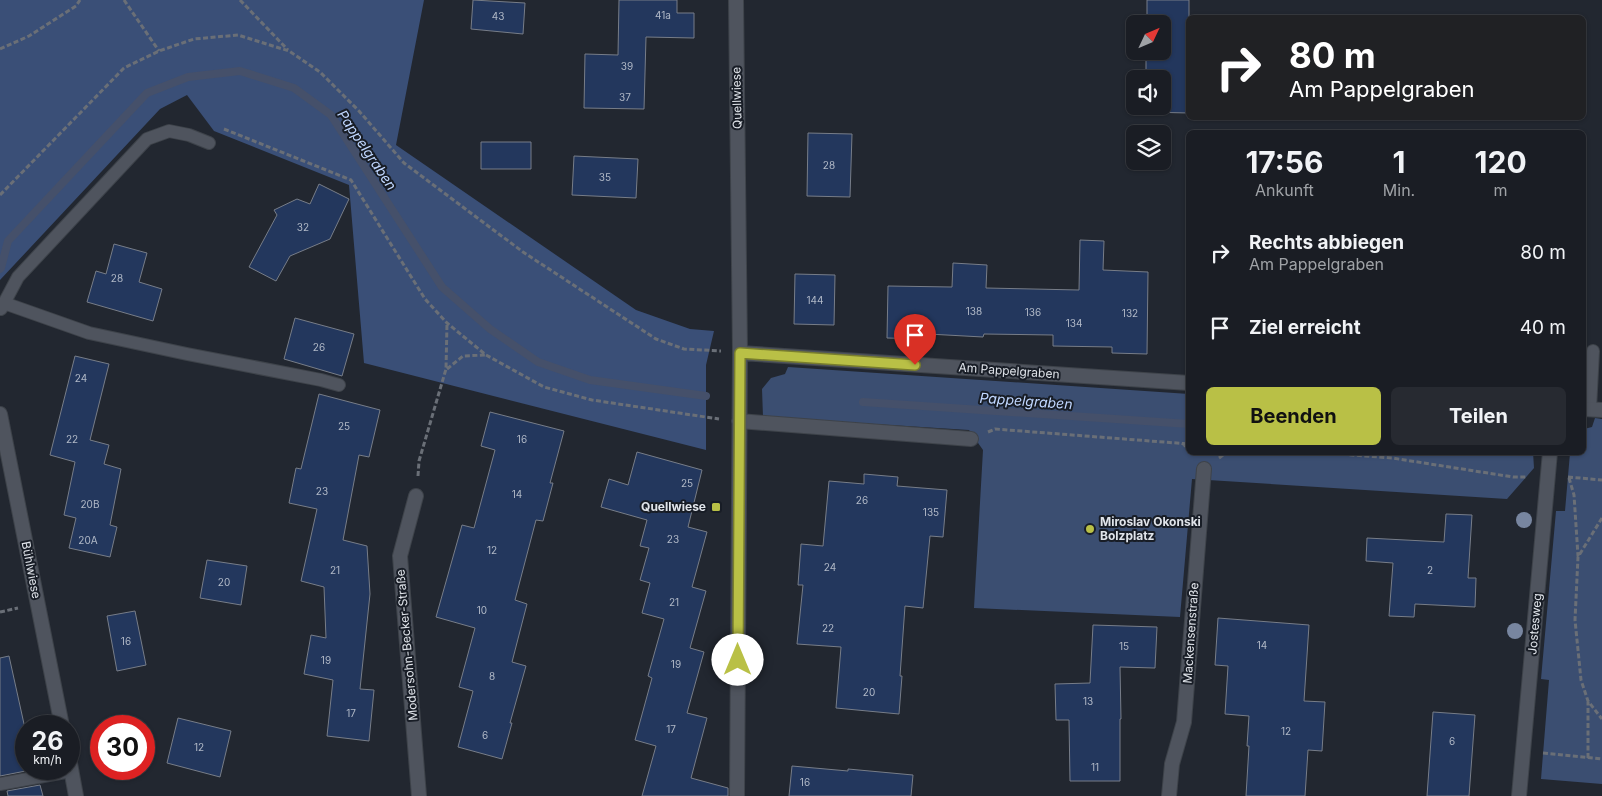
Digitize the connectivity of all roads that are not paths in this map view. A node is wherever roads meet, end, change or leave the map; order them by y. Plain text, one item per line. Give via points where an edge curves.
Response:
1 (736, 0) edge
2 (209, 143) dead end
3 (2, 307) edge
4 (1593, 351) dead end
5 (740, 353) junction
6 (1186, 384) edge
7 (339, 385) dead end
8 (1592, 409) edge
9 (0, 414) edge
10 (739, 422) junction
11 (971, 439) road end
12 (1550, 455) edge
13 (1204, 469) dead end
14 (416, 496) road end
15 (60, 715) edge
16 (15, 780) edge
17 (73, 780) edge
18 (0, 784) edge
19 (76, 796) edge
20 (419, 796) edge
21 (737, 796) edge
22 (1169, 796) edge
23 (1519, 796) edge

1 - 5 street, Quellwiese
2 - 3 lane via 169,131 147,139 18,278
3 - 7 lane via 89,333
4 - 8 lane
5 - 6 street, Am Pappelgraben
5 - 10 street, Quellwiese
9 - 15 street, Bühlwiese
10 - 11 street
10 - 21 street, Quellwiese
12 - 23 street, Jostesweg
13 - 22 street, Mackensenstraße via 1184,722 1172,764
14 - 20 street, Modersohn-Becker-Straße via 400,556
16 - 18 lane
17 - 19 street

